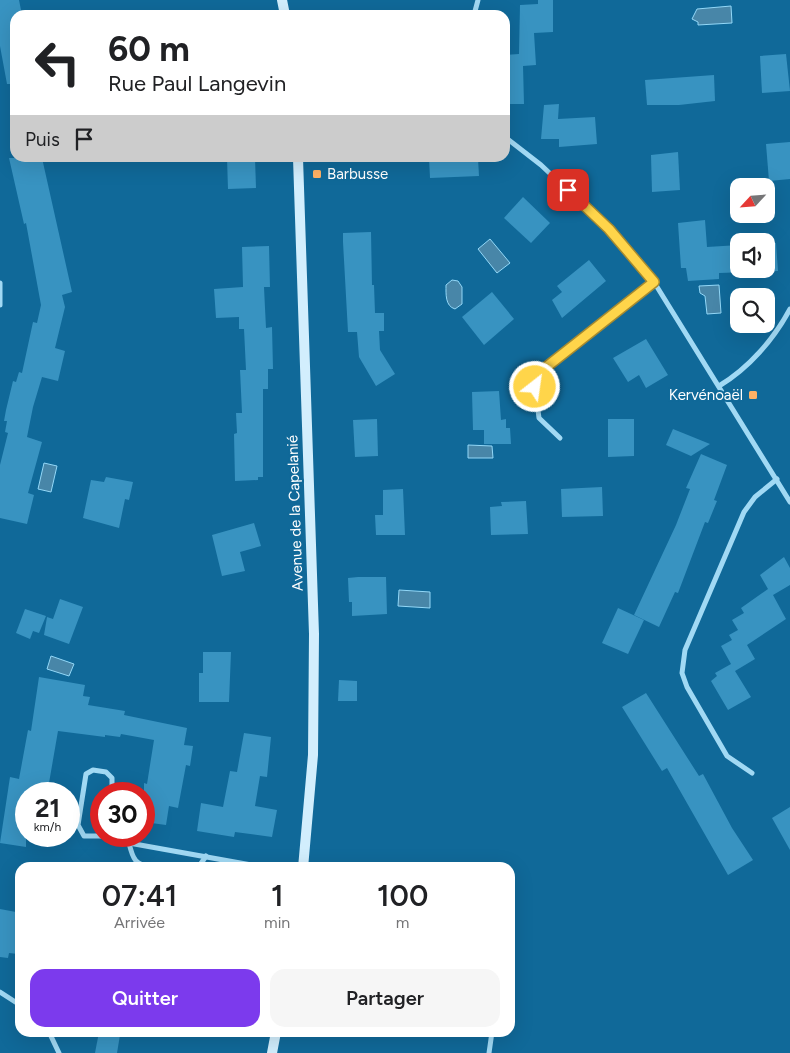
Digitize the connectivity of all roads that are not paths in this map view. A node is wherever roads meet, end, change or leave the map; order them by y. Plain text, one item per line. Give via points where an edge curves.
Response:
1 (510, 141) edge
2 (298, 162) edge
3 (0, 282) edge
4 (654, 282) junction
5 (0, 305) edge
6 (790, 309) edge
7 (719, 386) junction
8 (560, 438) dead end
9 (777, 479) junction
10 (790, 502) edge
11 (752, 772) dead end
12 (112, 782) edge
13 (90, 836) edge
14 (130, 847) edge
15 (153, 847) edge
16 (206, 856) junction
17 (136, 862) edge
18 (202, 862) edge
19 (237, 862) edge
20 (304, 862) edge
21 (0, 992) edge
22 (15, 1001) edge
23 (51, 1037) edge
24 (275, 1037) edge
25 (491, 1037) edge
26 (59, 1053) edge
27 (272, 1053) edge
28 (489, 1053) edge

1 - 4 street via 541,165 609,229
2 - 20 street, Avenue de la Capelanié via 314,703
3 - 5 street
4 - 7 street
4 - 8 street via 536,378 538,418
6 - 7 street via 773,336 746,366
7 - 9 street
9 - 10 street
9 - 11 street via 755,497 744,512 682,662 687,687 727,756
12 - 13 street via 106,772 93,770 86,774 78,825 84,836
14 - 17 street
15 - 16 street
16 - 18 street
16 - 19 street
21 - 22 street
23 - 26 street
24 - 27 street
25 - 28 street

